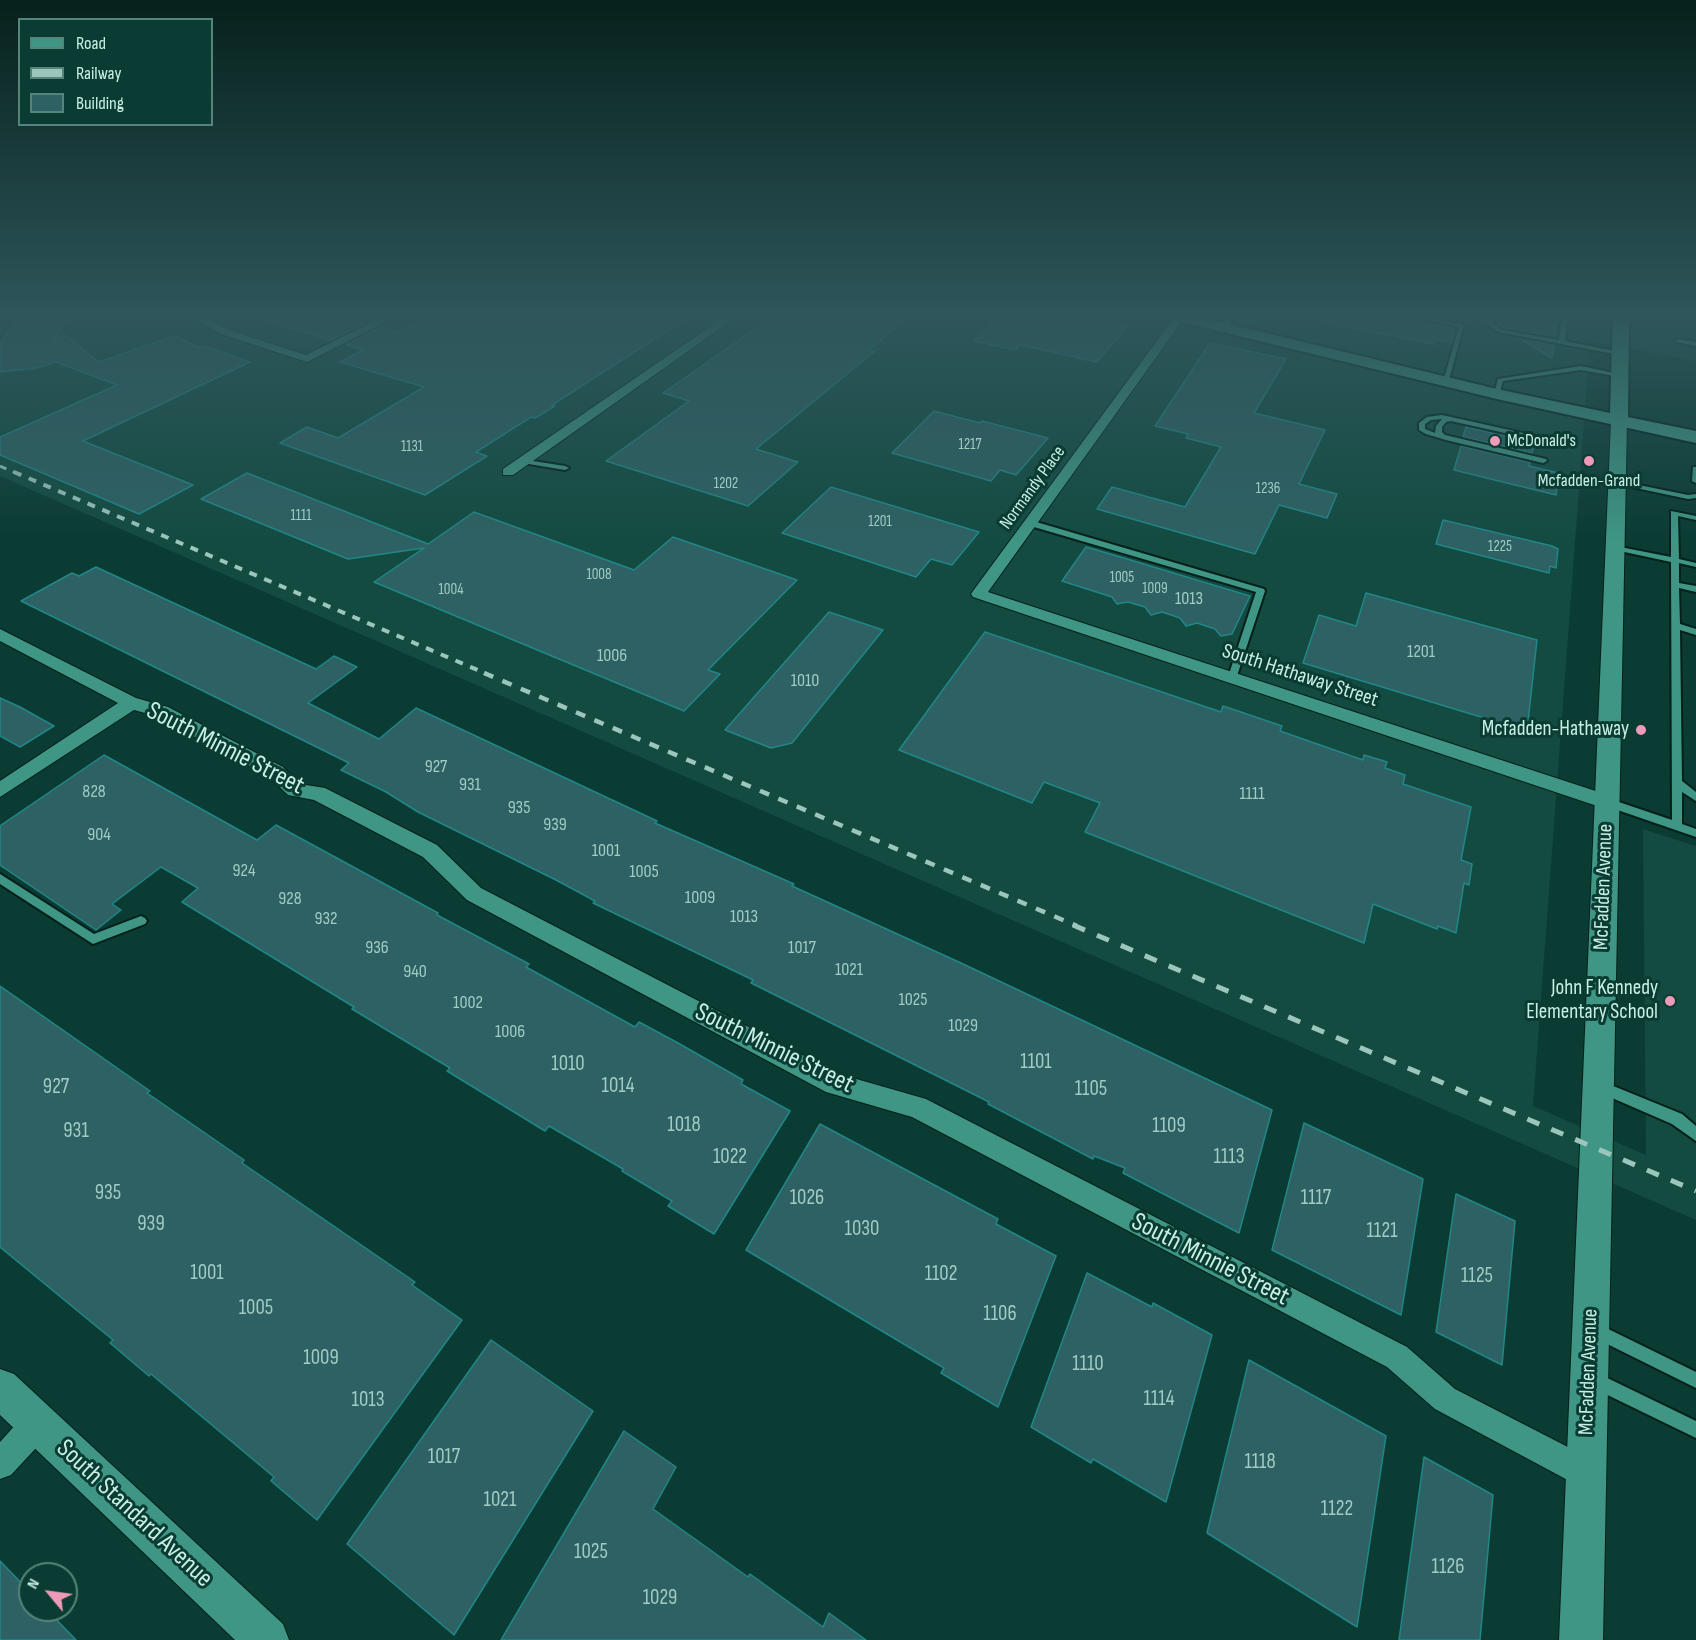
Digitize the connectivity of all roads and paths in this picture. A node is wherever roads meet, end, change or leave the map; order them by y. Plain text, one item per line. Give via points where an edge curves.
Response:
1 (626, 390) edge
2 (1123, 390) edge
3 (1478, 390) edge
4 (1498, 390) edge
5 (1620, 390) edge
6 (1497, 394) junction
7 (1454, 419) junction
8 (1619, 421) junction
9 (1696, 437) edge
10 (1448, 439) junction
11 (1550, 441) dead end
12 (523, 461) junction
13 (1544, 461) dead end
14 (565, 468) dead end
15 (1696, 469) edge
16 (508, 472) dead end
17 (1696, 481) edge
18 (1617, 482) junction
19 (1696, 495) edge
20 (1696, 518) edge
21 (1030, 523) junction
22 (1615, 548) junction
23 (1675, 560) junction
24 (1696, 565) edge
25 (1676, 584) junction
26 (1696, 589) edge
27 (980, 594) joint
28 (1676, 626) junction
29 (1696, 632) edge
30 (0, 634) edge
31 (1233, 677) junction
32 (131, 703) junction
33 (1677, 783) junction
34 (0, 790) edge
35 (1696, 798) edge
36 (1607, 802) junction
37 (1677, 827) junction
38 (1696, 833) edge
39 (0, 878) edge
40 (141, 921) dead end
41 (1598, 1086) junction
42 (1696, 1134) edge
43 (1590, 1329) junction
44 (1589, 1377) junction
45 (1696, 1380) edge
46 (0, 1388) edge
47 (38, 1423) junction
48 (1696, 1430) edge
49 (0, 1464) edge
50 (1586, 1473) junction
51 (267, 1640) edge
52 (1581, 1640) edge

1 - 12 street
2 - 21 street, Normandy Place
3 - 6 main road
4 - 6 lane
5 - 8 main road, McFadden Avenue
6 - 8 main road
7 - 10 lane via 1439,426 1440,435
7 - 10 lane via 1429,418 1421,426 1428,433
7 - 11 lane
8 - 9 main road
8 - 18 street, McFadden Avenue
10 - 13 lane
12 - 14 lane
12 - 16 street
15 - 17 lane
18 - 19 lane via 1688,497
18 - 22 street, McFadden Avenue
20 - 23 lane via 1674,513
21 - 27 street, Normandy Place
21 - 31 lane via 1261,591
22 - 23 lane
22 - 36 street, McFadden Avenue
23 - 24 lane
23 - 25 lane
25 - 26 lane
25 - 28 lane
27 - 31 street, South Hathaway Street
28 - 29 lane
28 - 33 lane
30 - 32 street, South Minnie Street
31 - 36 street, South Hathaway Street
32 - 34 street
32 - 50 street, South Minnie Street via 162,711 276,772 295,790 318,794 430,851 474,894 835,1084 917,1107 1397,1357 1445,1399
33 - 35 lane
33 - 37 lane
36 - 37 lane
36 - 41 street, McFadden Avenue
37 - 38 lane
39 - 40 lane via 93,939
41 - 42 lane via 1677,1119
41 - 43 street, McFadden Avenue
43 - 44 street, McFadden Avenue
43 - 45 lane
44 - 48 lane
44 - 50 street, McFadden Avenue
46 - 47 street, South Standard Avenue
47 - 49 street
47 - 51 street, South Standard Avenue
50 - 52 street, McFadden Avenue

